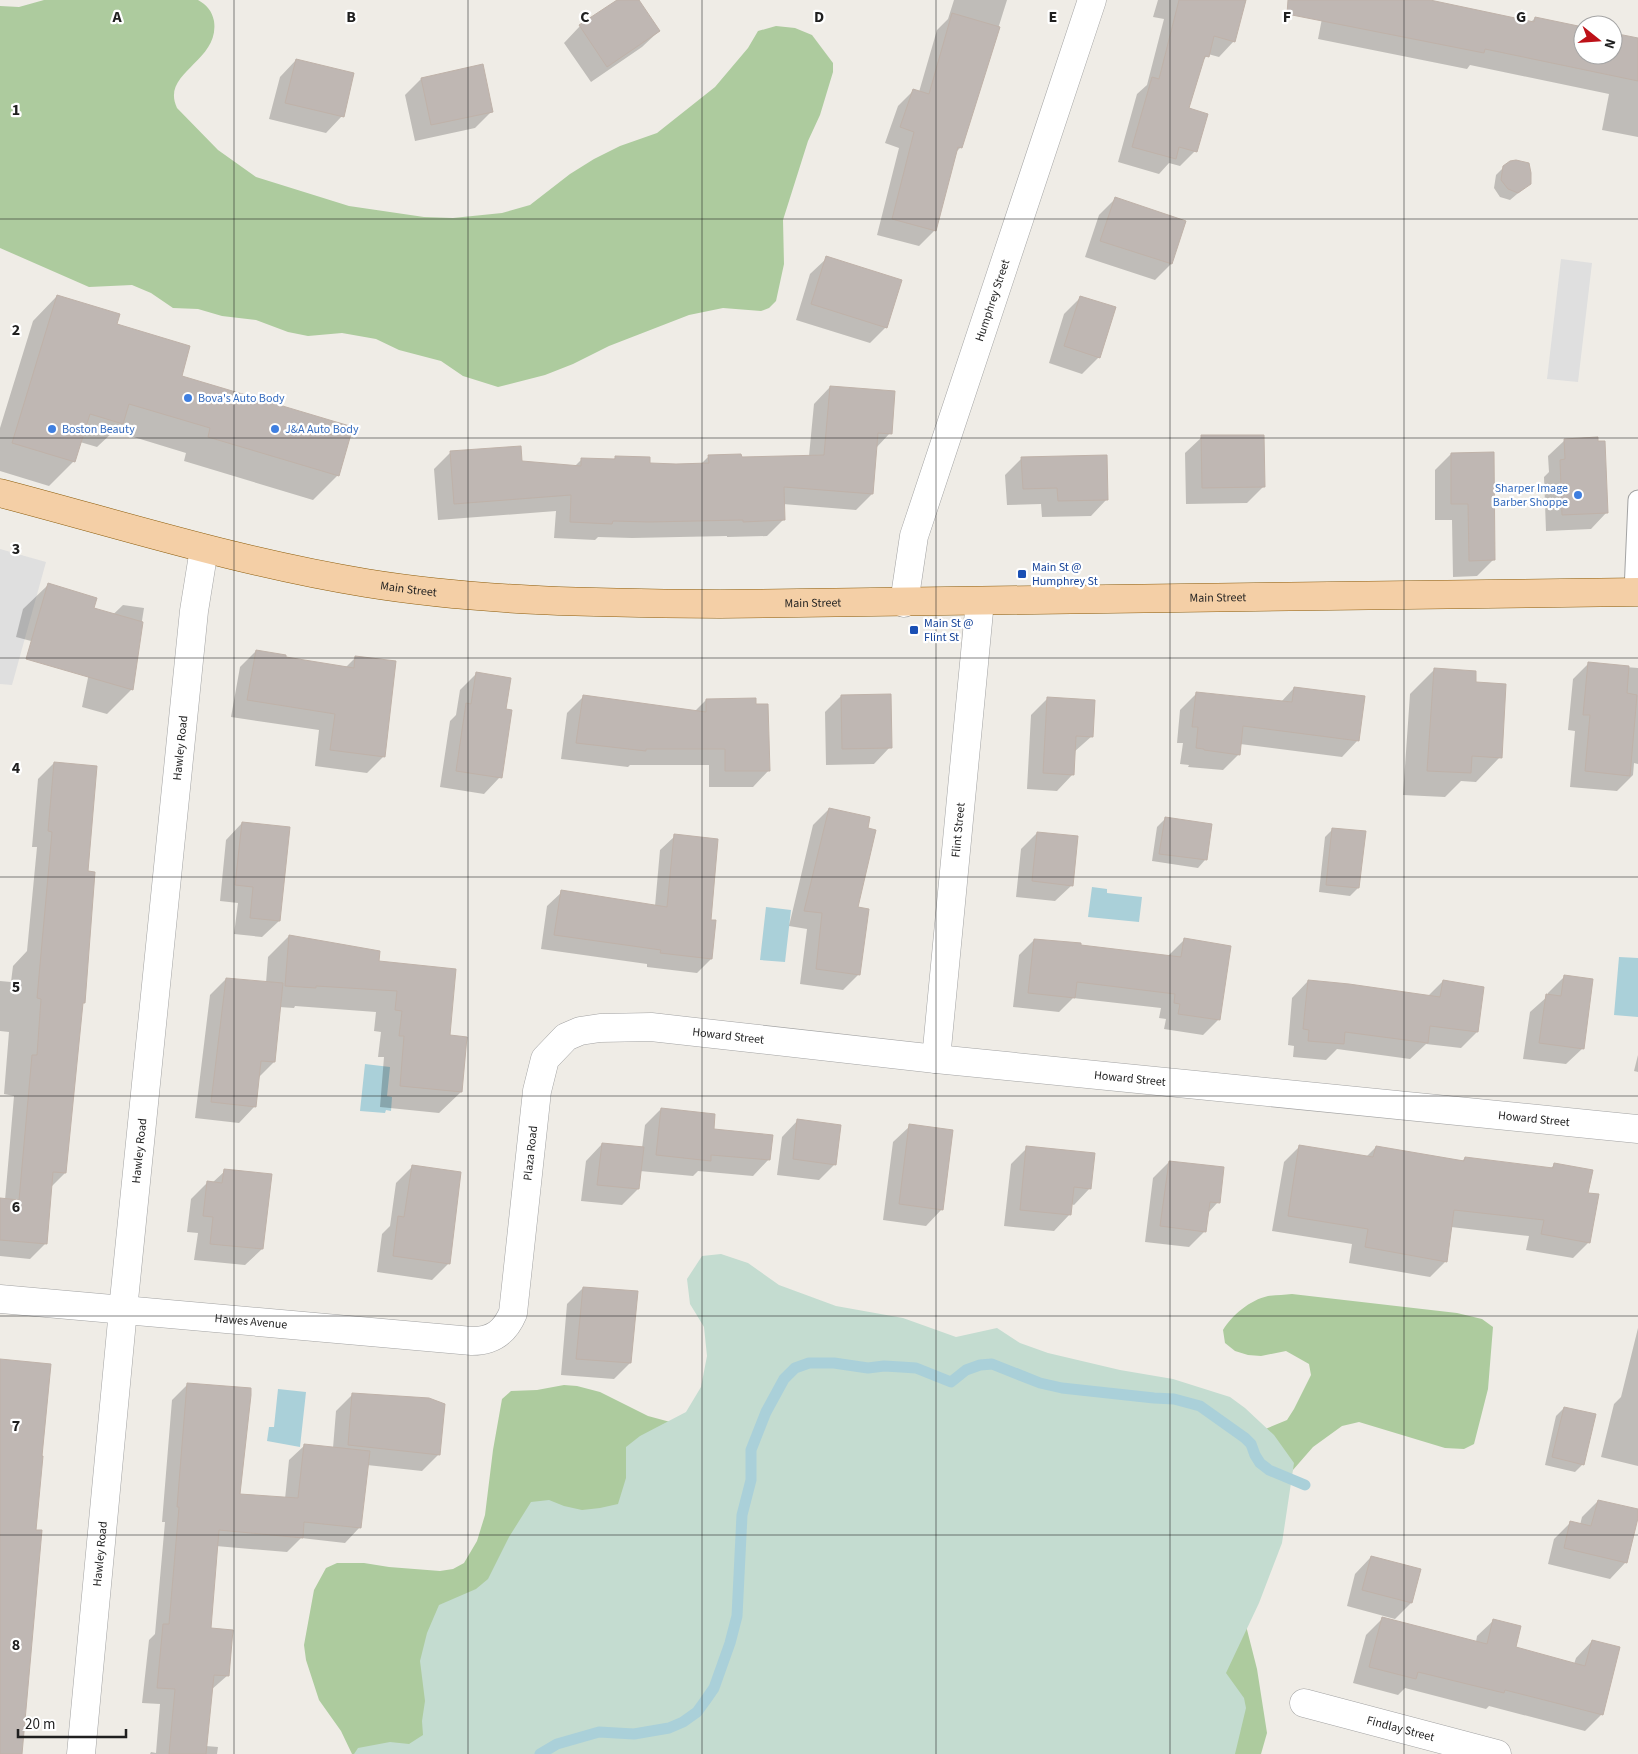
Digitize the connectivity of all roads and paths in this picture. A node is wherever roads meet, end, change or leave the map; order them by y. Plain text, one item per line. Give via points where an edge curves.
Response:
1 (1092, 0) edge
2 (0, 493) edge
3 (1638, 500) edge
4 (204, 549) junction
5 (1636, 592) edge
6 (980, 601) junction
7 (904, 603) junction
8 (622, 1027) joint
9 (936, 1059) junction
10 (1638, 1129) edge
11 (0, 1300) edge
12 (123, 1310) junction
13 (500, 1333) joint
14 (1304, 1703) dead end
15 (81, 1754) edge
16 (1496, 1754) edge

1 - 7 street, Humphrey Street via 914,536
2 - 4 main road, Main Street
3 - 5 lane
4 - 7 main road, Main Street via 367,583 522,600 580,603
4 - 12 street, Hawley Road via 194,611
5 - 6 main road, Main Street
6 - 7 main road, Main Street
6 - 9 street, Flint Street
8 - 9 street, Howard Street via 651,1027
8 - 13 street, Plaza Road via 580,1031 555,1047 545,1060 537,1091 515,1303 510,1321
9 - 10 street, Howard Street
11 - 12 street, Hawes Avenue
12 - 13 street, Hawes Avenue via 472,1341 491,1339
12 - 15 street, Hawley Road
14 - 16 street, Findlay Street

